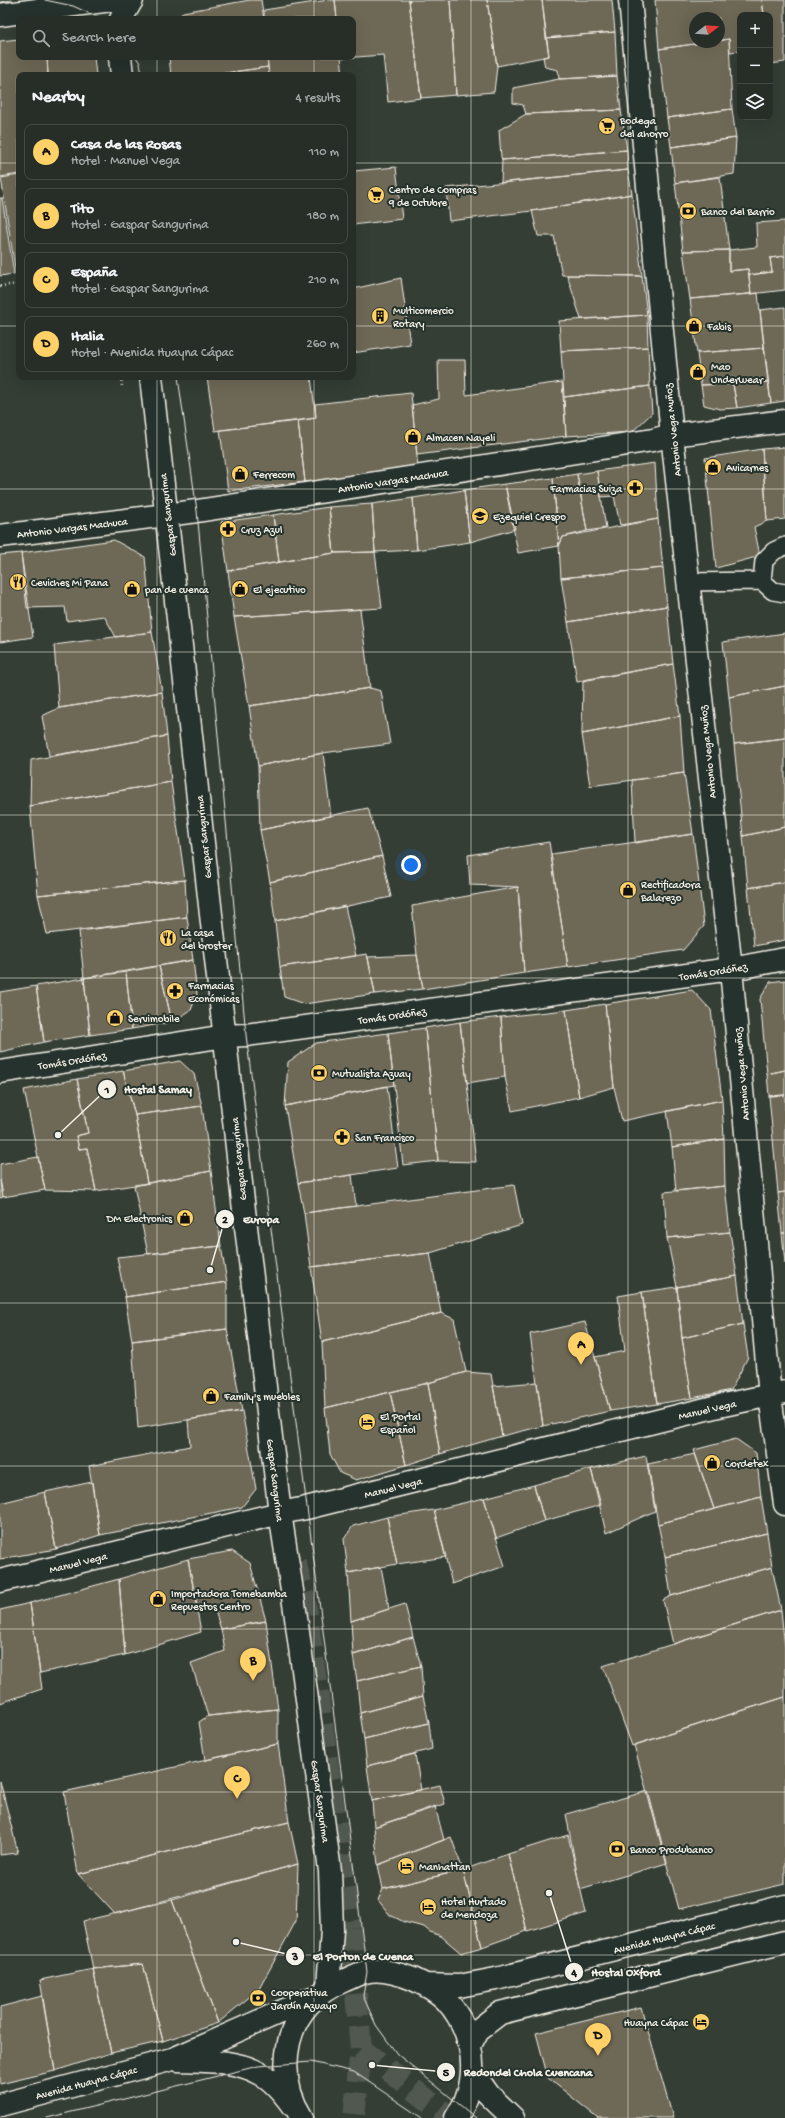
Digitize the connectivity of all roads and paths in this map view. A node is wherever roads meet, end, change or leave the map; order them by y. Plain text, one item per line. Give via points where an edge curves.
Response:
1 (111, 0) edge
2 (132, 0) edge
3 (630, 0) edge
4 (0, 15) edge
5 (123, 16) edge
6 (120, 60) edge
7 (122, 72) edge
8 (16, 284) edge
9 (0, 286) edge
10 (121, 380) edge
11 (151, 380) edge
12 (123, 392) dead end
13 (785, 421) edge
14 (672, 435) junction
15 (168, 515) junction
16 (0, 536) edge
17 (785, 546) edge
18 (762, 581) junction
19 (688, 582) junction
20 (785, 593) edge
21 (785, 959) edge
22 (731, 969) junction
23 (226, 1036) junction
24 (0, 1072) edge
25 (777, 1394) edge
26 (785, 1504) edge
27 (280, 1513) junction
28 (0, 1581) edge
29 (785, 1906) edge
30 (785, 1942) edge
31 (425, 1985) junction
32 (322, 1992) junction
33 (470, 2045) junction
34 (173, 2059) junction
35 (472, 2071) junction
36 (0, 2105) edge
37 (302, 2118) edge
38 (456, 2118) edge
39 (513, 2118) edge

1 - 4 street
2 - 5 street
3 - 14 street, Antonio Vega Muñoz
6 - 7 street
8 - 9 path
10 - 12 path
11 - 15 street, Gaspar Sangurima
13 - 14 street, Antonio Vargas Machuca
14 - 15 street, Antonio Vargas Machuca
14 - 19 street, Antonio Vega Muñoz
15 - 16 street, Antonio Vargas Machuca
15 - 23 street, Gaspar Sangurima
17 - 18 lane via 774,551 764,561
18 - 19 lane
18 - 20 lane via 773,591
19 - 22 street, Antonio Vega Muñoz
21 - 22 street, Tomás Ordóñez
22 - 23 street, Tomás Ordóñez
22 - 25 street, Antonio Vega Muñoz
23 - 24 street, Tomás Ordóñez
23 - 27 street, Gaspar Sangurima
25 - 26 street, Antonio Vega Muñoz
25 - 27 street, Manuel Vega via 714,1407
27 - 28 street, Manuel Vega
27 - 32 street, Gaspar Sangurima via 330,1871 332,1930
29 - 31 street, Avenida Huayna Cápac via 496,1979 459,1986
30 - 33 street via 500,2013 478,2030
31 - 32 street via 400,1974 366,1972
31 - 33 street via 445,2000 461,2020
32 - 34 street
32 - 37 street via 302,2014 292,2032 287,2054 286,2076 291,2098
33 - 35 street
34 - 36 street, Avenida Huayna Cápac
34 - 37 street via 221,2061 260,2073 283,2094
35 - 38 street via 468,2096
35 - 39 street via 489,2095

